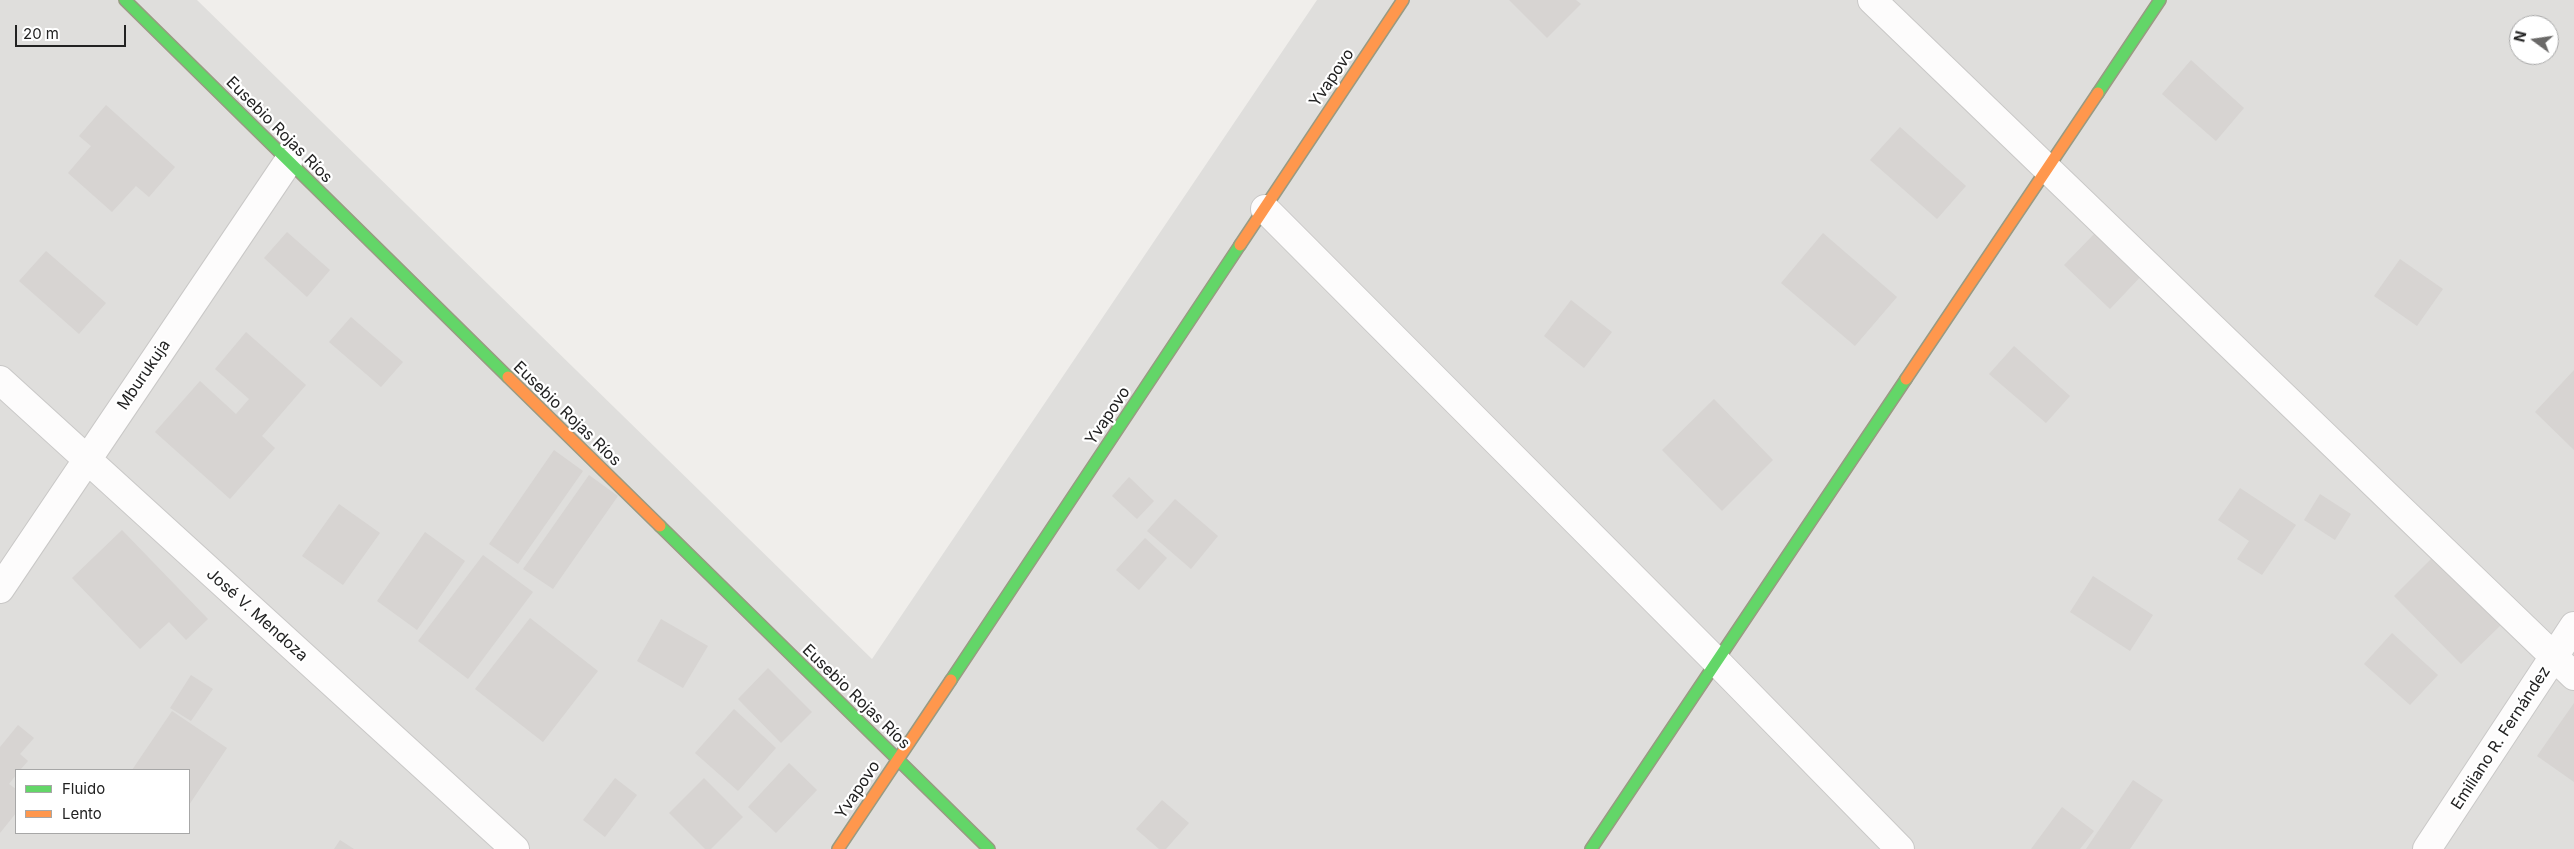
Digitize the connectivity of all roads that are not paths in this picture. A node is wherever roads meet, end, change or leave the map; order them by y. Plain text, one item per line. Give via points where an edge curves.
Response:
1 (125, 0) edge
2 (1403, 0) edge
3 (1872, 0) edge
4 (2160, 0) edge
5 (288, 162) junction
6 (2047, 170) junction
7 (1264, 209) junction
8 (0, 380) edge
9 (86, 461) junction
10 (0, 589) edge
11 (2574, 626) edge
12 (2554, 657) junction
13 (1716, 660) junction
14 (2574, 676) edge
15 (898, 760) junction
16 (515, 849) edge
17 (838, 849) edge
18 (989, 849) edge
19 (1591, 849) edge
20 (1900, 849) edge
21 (2427, 849) edge

1 - 5 street, Eusebio Rojas Ríos
2 - 7 street, Yvapovo
3 - 6 street
4 - 6 street
5 - 9 street, Mburukuja
5 - 15 street, Eusebio Rojas Ríos
6 - 12 street
6 - 13 street
7 - 13 street
7 - 15 street, Yvapovo
8 - 9 street, José V. Mendoza
9 - 10 street, Mburukuja
9 - 16 street, José V. Mendoza
11 - 12 street, Emiliano R. Fernández
12 - 14 street
12 - 21 street, Emiliano R. Fernández
13 - 19 street
13 - 20 street
15 - 17 street, Yvapovo
15 - 18 street, Eusebio Rojas Ríos

